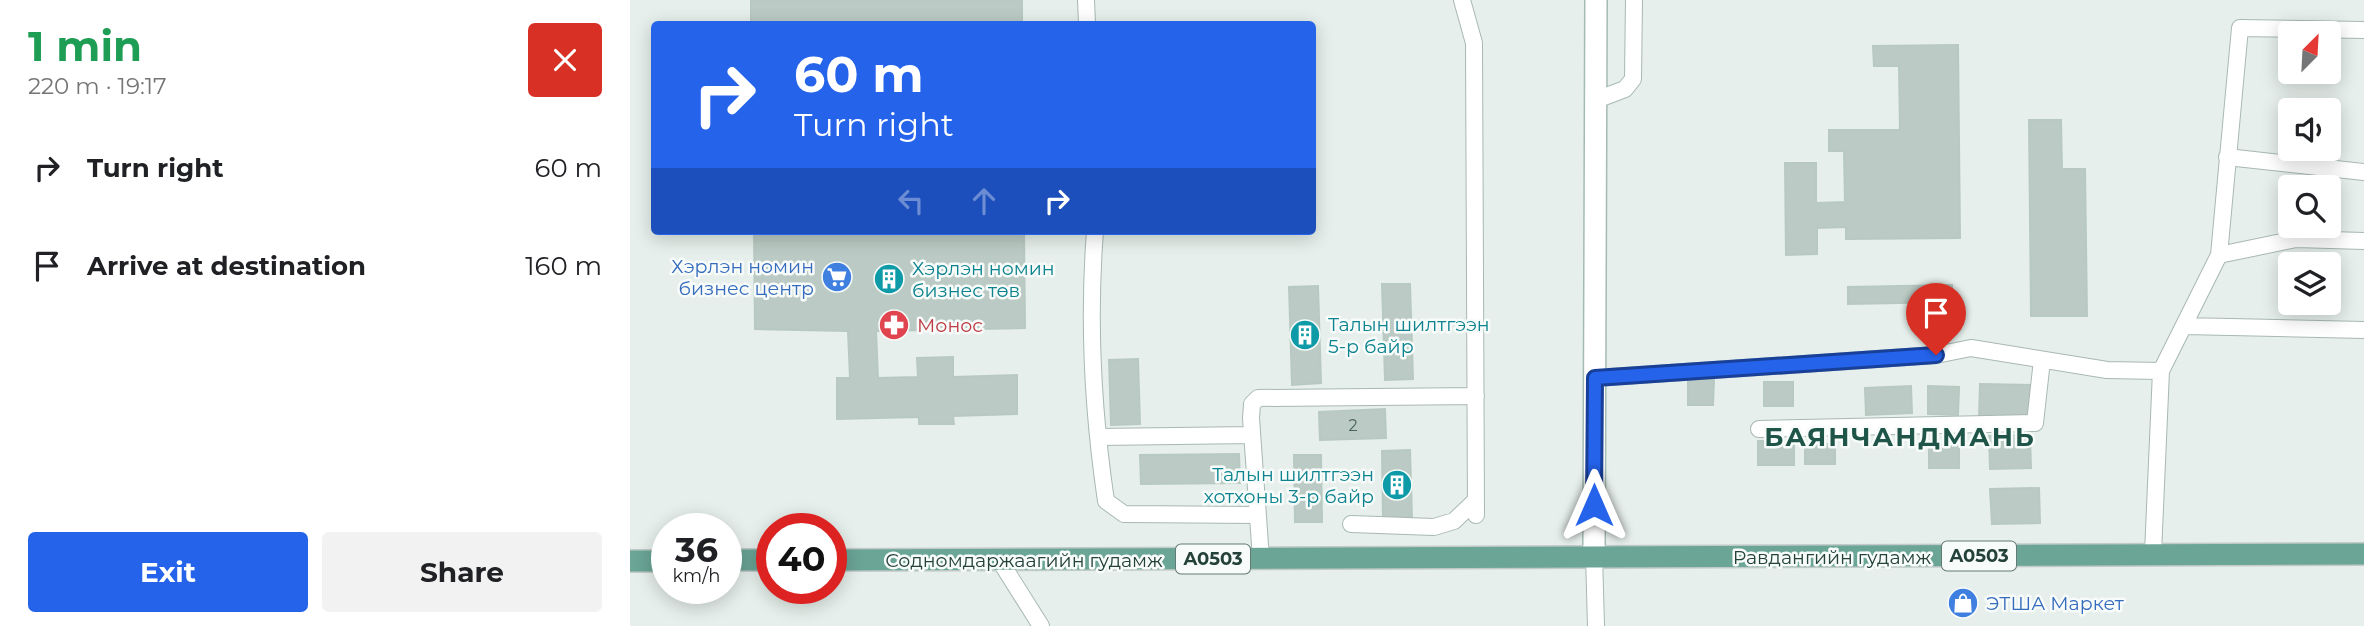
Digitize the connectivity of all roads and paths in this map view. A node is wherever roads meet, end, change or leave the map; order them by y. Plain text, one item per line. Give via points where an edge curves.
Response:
1 (1086, 0) edge
2 (1462, 0) edge
3 (1596, 0) edge
4 (1634, 0) edge
5 (1087, 21) edge
6 (2364, 30) edge
7 (1596, 100) junction
8 (2227, 157) junction
9 (2364, 172) edge
10 (1094, 235) edge
11 (2364, 241) edge
12 (2219, 255) junction
13 (2184, 326) junction
14 (2364, 330) edge
15 (2042, 360) junction
16 (2161, 372) junction
17 (1595, 378) junction
18 (1476, 396) junction
19 (1759, 429) dead end
20 (1252, 435) junction
21 (1098, 436) junction
22 (1258, 515) junction
23 (1350, 524) dead end
24 (2153, 554) junction
25 (2364, 554) edge
26 (1594, 555) junction
27 (1261, 559) junction
28 (847, 560) edge
29 (630, 561) edge
30 (651, 561) edge
31 (1000, 561) junction
32 (1041, 626) edge
33 (1596, 626) edge

1 - 5 street
2 - 18 street via 1474,43
3 - 7 street
4 - 7 street via 1633,79 1625,89
6 - 8 street via 2240,28
7 - 17 street
8 - 9 street
8 - 12 street
10 - 21 street via 1090,297
11 - 12 street via 2297,239
12 - 13 street
13 - 14 street
13 - 16 street
15 - 16 street
15 - 17 street via 1971,348 1936,355
15 - 19 street via 2035,423
16 - 24 street
17 - 26 street
18 - 20 street via 1258,398 1252,404
18 - 23 street via 1476,507 1434,527
20 - 21 street
20 - 22 street
21 - 22 street via 1107,502 1124,514
22 - 27 street
24 - 25 main road, Равдангийн гудамж / A0503
24 - 26 main road, Равдангийн гудамж / A0503 via 1894,558
26 - 27 main road, Содномдаржаагийн гудамж / A0503
26 - 33 street
27 - 31 main road, Содномдаржаагийн гудамж / A0503
28 - 31 main road, Содномдаржаагийн гудамж / A0503
29 - 30 main road
31 - 32 street

